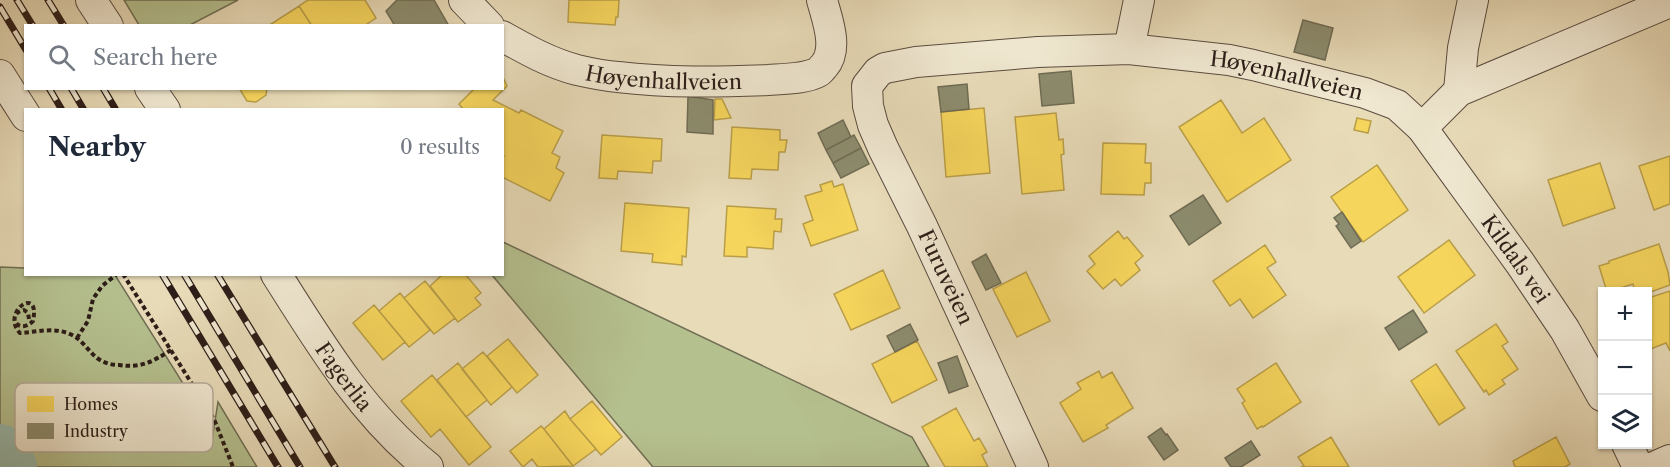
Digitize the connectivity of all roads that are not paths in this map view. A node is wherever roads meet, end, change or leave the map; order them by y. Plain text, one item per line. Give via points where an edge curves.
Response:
1 (91, 0) edge
2 (464, 0) edge
3 (822, 0) edge
4 (1139, 0) edge
5 (1473, 0) edge
6 (1670, 2) edge
7 (107, 24) edge
8 (487, 24) edge
9 (504, 37) edge
10 (1129, 49) junction
11 (0, 75) edge
12 (867, 86) joint
13 (151, 90) edge
14 (1459, 91) junction
15 (164, 108) edge
16 (24, 114) edge
17 (1422, 128) junction
18 (277, 276) edge
19 (1601, 395) edge
20 (1629, 449) edge
21 (1670, 460) edge
22 (428, 467) edge
23 (1033, 467) edge
24 (1638, 467) edge
25 (1653, 467) edge

1 - 7 street
2 - 8 street
3 - 9 street, Høyenhallveien via 830,33 827,62 817,73 785,79 724,82 624,78 560,65
4 - 10 street
5 - 14 street
6 - 14 street
10 - 12 street, Høyenhallveien via 916,62 885,68
10 - 17 street, Høyenhallveien via 1237,61 1365,93 1397,105
11 - 16 street
12 - 23 street, Furuveien via 870,116 883,148
13 - 15 street
14 - 17 street
17 - 19 street, Kildals vei via 1565,330
18 - 22 street, Fagerlia via 357,396
20 - 24 street
21 - 25 street

